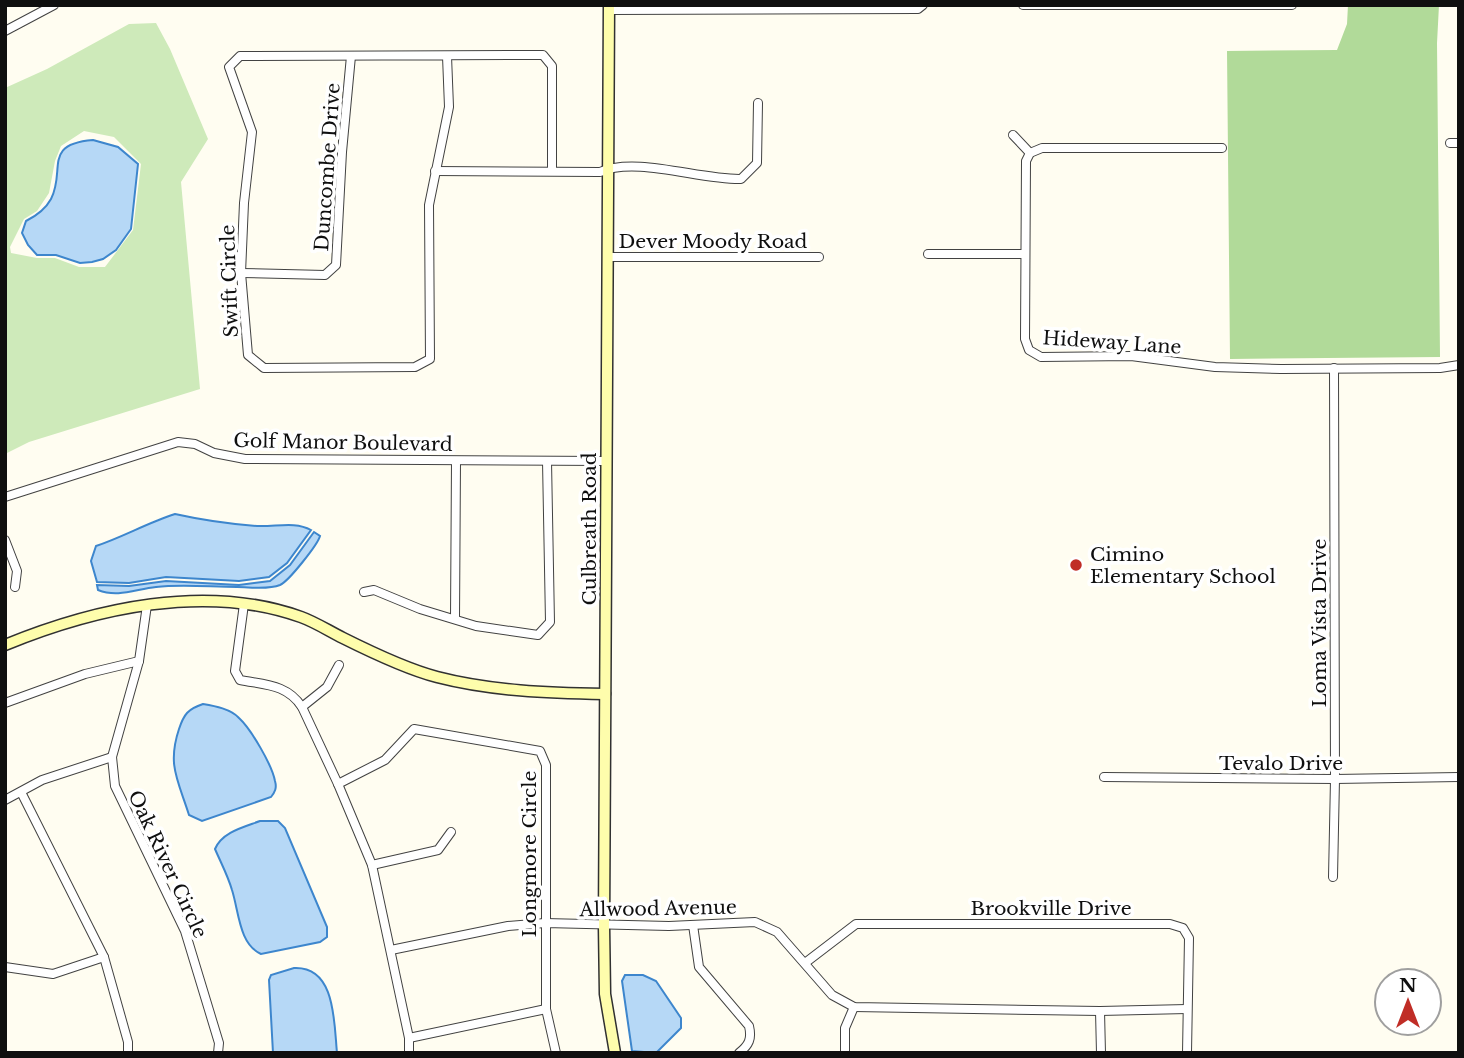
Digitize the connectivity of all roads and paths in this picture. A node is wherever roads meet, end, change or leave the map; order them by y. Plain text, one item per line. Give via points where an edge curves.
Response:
1 (54, 5) edge
2 (923, 5) edge
3 (1023, 5) edge
4 (1292, 5) edge
5 (1084, 6) edge
6 (1156, 6) edge
7 (1228, 6) edge
8 (659, 7) edge
9 (609, 8) edge
10 (5, 31) edge
11 (351, 55) junction
12 (447, 56) junction
13 (758, 103) dead end
14 (1013, 135) dead end
15 (1222, 148) dead end
16 (1030, 153) junction
17 (608, 168) junction
18 (435, 171) junction
19 (552, 171) junction
20 (928, 254) dead end
21 (1024, 254) junction
22 (608, 257) junction
23 (819, 257) dead end
24 (241, 273) junction
25 (1459, 365) edge
26 (1334, 368) junction
27 (456, 461) junction
28 (547, 461) junction
29 (606, 461) junction
30 (5, 497) edge
31 (5, 540) edge
32 (15, 587) dead end
33 (364, 592) dead end
34 (244, 604) junction
35 (147, 605) junction
36 (455, 619) junction
37 (5, 645) edge
38 (139, 662) junction
39 (339, 665) dead end
40 (605, 694) junction
41 (5, 703) edge
42 (302, 707) junction
43 (112, 757) junction
44 (1104, 777) dead end
45 (1459, 777) edge
46 (1335, 779) junction
47 (338, 784) junction
48 (21, 792) junction
49 (5, 800) edge
50 (451, 832) dead end
51 (372, 865) junction
52 (1333, 877) dead end
53 (545, 923) junction
54 (693, 925) junction
55 (604, 926) junction
56 (391, 950) junction
57 (104, 957) junction
58 (805, 963) junction
59 (5, 967) edge
60 (854, 1007) junction
61 (546, 1009) junction
62 (1187, 1009) junction
63 (1100, 1011) junction
64 (409, 1038) junction
65 (128, 1053) edge
66 (218, 1053) edge
67 (409, 1053) edge
68 (556, 1053) edge
69 (615, 1053) edge
70 (738, 1053) edge
71 (845, 1053) edge
72 (1101, 1053) edge
73 (1187, 1053) edge

1 - 10 street
2 - 8 street via 918,9
3 - 5 street
4 - 7 street
5 - 6 street
6 - 7 street
8 - 9 street
9 - 17 street, Culbreath Road
11 - 12 street, Swift Circle
11 - 24 street, Duncombe Drive via 337,265 325,275
11 - 24 street, Swift Circle via 240,55 229,66 252,132
12 - 18 street, Swift Circle via 449,107
12 - 19 street, Swift Circle via 543,55 552,66
13 - 17 street via 757,163 741,179 717,180 658,168
14 - 16 street
15 - 16 street via 1042,148
16 - 21 street, Hideway Lane via 1026,161
17 - 19 street via 600,172
17 - 22 street, Culbreath Road
18 - 19 street
18 - 24 street, Swift Circle via 429,205 429,359 415,367 264,368 248,355
20 - 21 street
21 - 26 street, Hideway Lane via 1025,339 1029,350 1041,357 1131,356 1215,367
22 - 23 street, Dever Moody Road
22 - 29 street, Culbreath Road
25 - 26 street, Hideway Lane
26 - 46 street, Loma Vista Drive
27 - 28 street, Golf Manor Boulevard
27 - 30 street, Golf Manor Boulevard via 245,459 178,442
27 - 36 street
28 - 29 street, Golf Manor Boulevard
28 - 36 street via 550,622 538,635
29 - 40 street, Culbreath Road
31 - 32 street via 17,570
33 - 36 street via 374,590
34 - 35 street
34 - 40 street via 302,617 364,649 436,677 534,692
34 - 42 street via 235,671 240,680 283,688
35 - 37 street via 97,614
35 - 38 street, Oak River Circle
38 - 41 street via 85,674
38 - 43 street, Oak River Circle
39 - 42 street via 327,687
40 - 55 street, Culbreath Road
42 - 47 street
43 - 48 street
43 - 66 street, Oak River Circle via 115,786 186,931 219,1043
44 - 46 street, Tevalo Drive
45 - 46 street, Tevalo Drive
46 - 52 street, Loma Vista Drive
47 - 51 street
47 - 53 street, Longmore Circle via 384,760 414,729 540,751 546,765
48 - 49 street
48 - 57 street
50 - 51 street via 438,850
51 - 56 street
53 - 55 street, Allwood Avenue
53 - 56 street, Allwood Avenue
53 - 61 street, Longmore Circle
54 - 55 street, Allwood Avenue
54 - 58 street, Allwood Avenue via 755,922 778,932
54 - 70 street via 699,967 750,1026 748,1046
55 - 69 street, Culbreath Road via 605,994
56 - 64 street
57 - 59 street via 53,974
57 - 65 street
58 - 60 street, Allwood Avenue via 832,995
58 - 62 street, Brookville Drive via 856,924 1170,924 1183,928 1189,938
60 - 63 street
60 - 71 street via 845,1028
61 - 64 street
61 - 68 street, Longmore Circle
62 - 63 street
62 - 73 street, Brookville Drive
63 - 72 street
64 - 67 street

